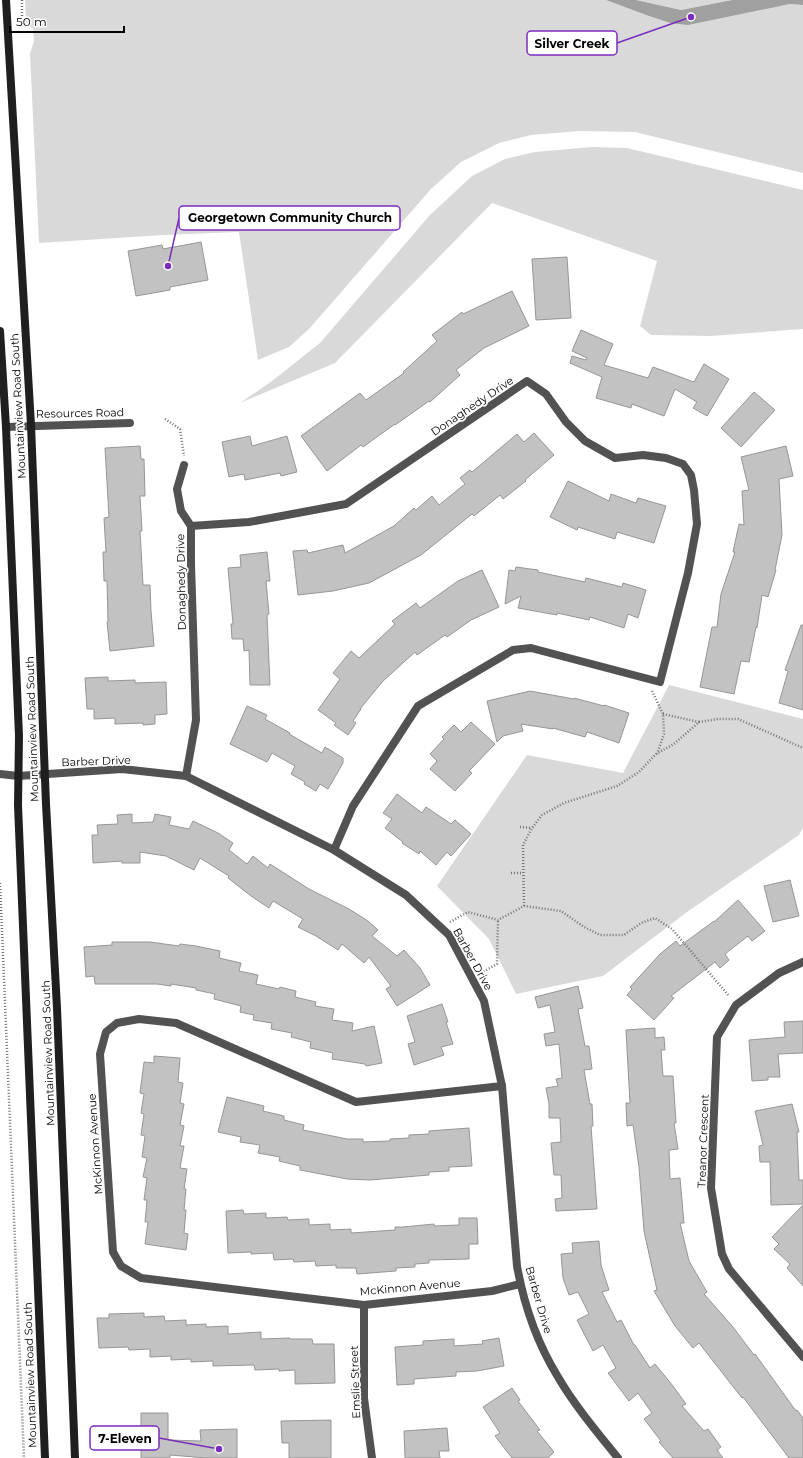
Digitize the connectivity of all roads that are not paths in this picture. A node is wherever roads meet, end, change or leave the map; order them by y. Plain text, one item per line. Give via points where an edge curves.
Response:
1 (6, 0) edge
2 (0, 331) edge
3 (130, 423) dead end
4 (31, 426) junction
5 (6, 427) junction
6 (184, 465) road end
7 (192, 526) junction
8 (0, 774) edge
9 (45, 774) junction
10 (18, 776) junction
11 (186, 776) junction
12 (334, 850) junction
13 (803, 962) edge
14 (502, 1086) junction
15 (520, 1284) junction
16 (364, 1304) junction
17 (803, 1357) edge
18 (45, 1458) edge
19 (74, 1458) edge
20 (372, 1458) edge
21 (618, 1458) edge

1 - 4 main road, Mountainview Road South
2 - 5 main road, Mountainview Road South
3 - 4 street, Resources Road
4 - 5 street, Resources Road
4 - 9 main road, Mountainview Road South
5 - 10 main road, Mountainview Road South via 20,736
6 - 7 street via 177,489 181,511
7 - 11 street, Donaghedy Drive via 196,720
7 - 12 street, Donaghedy Drive via 249,522 346,504 527,381 546,394 566,422 585,441 615,458 643,455 666,458 683,464 691,475 697,524 688,573 660,682 531,648 512,650 418,706 352,806
8 - 10 street, Barber Drive
9 - 10 street, Barber Drive
9 - 11 street, Barber Drive via 122,769
9 - 19 main road, Mountainview Road South via 57,1008
10 - 18 main road, Mountainview Road South
11 - 12 street, Barber Drive
12 - 14 street, Barber Drive via 406,895 449,935 484,1001
13 - 17 street, Treanor Crescent via 779,973 736,1005 717,1037 711,1188 722,1254 729,1269
14 - 15 street, Barber Drive
14 - 16 street, McKinnon Avenue via 356,1102 176,1023 139,1019 117,1023 106,1032 100,1054 113,1252 121,1266 141,1278
15 - 16 street, McKinnon Avenue via 492,1291
15 - 21 street, Barber Drive via 540,1343 558,1377
16 - 20 street, Emslie Street via 364,1398

